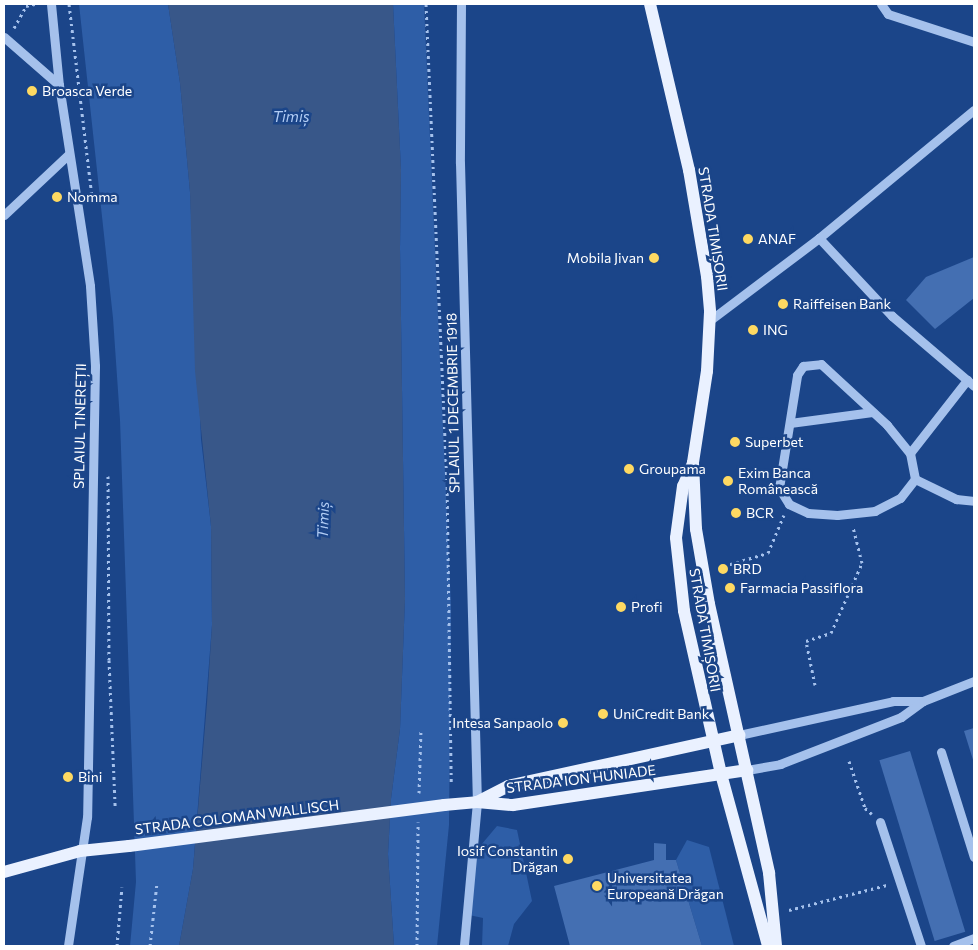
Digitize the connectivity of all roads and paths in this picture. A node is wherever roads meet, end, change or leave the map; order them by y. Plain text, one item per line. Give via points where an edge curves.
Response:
1 (35, 4) edge
2 (51, 4) edge
3 (426, 4) edge
4 (461, 4) edge
5 (650, 4) edge
6 (881, 4) edge
7 (14, 28) dead end
8 (4, 37) edge
9 (974, 42) edge
10 (59, 86) junction
11 (974, 110) edge
12 (69, 154) junction
13 (4, 214) edge
14 (819, 238) junction
15 (709, 321) junction
16 (971, 383) edge
17 (872, 412) junction
18 (790, 423) junction
19 (910, 453) junction
20 (693, 462) junction
21 (915, 479) junction
22 (974, 501) edge
23 (789, 504) junction
24 (850, 514) junction
25 (724, 566) dead end
26 (974, 681) edge
27 (815, 685) dead end
28 (923, 701) junction
29 (421, 731) dead end
30 (739, 735) junction
31 (713, 740) junction
32 (941, 752) dead end
33 (849, 761) dead end
34 (747, 770) junction
35 (720, 774) junction
36 (451, 783) dead end
37 (419, 798) dead end
38 (477, 802) junction
39 (419, 818) dead end
40 (880, 822) joint
41 (80, 851) junction
42 (974, 857) edge
43 (4, 872) edge
44 (900, 882) junction
45 (157, 883) dead end
46 (122, 887) dead end
47 (789, 910) dead end
48 (974, 938) edge
49 (68, 946) edge
50 (117, 946) edge
51 (150, 946) edge
52 (417, 946) edge
53 (464, 946) edge
54 (768, 946) edge
55 (776, 946) edge
56 (921, 946) edge
57 (953, 946) edge

1 - 7 path via 26,6
2 - 10 street, SPLAIUL TINEREȚII
3 - 36 path, SPLAIUL 1 DECEMBRIE 1918 via 447,490
4 - 38 street, SPLAIUL 1 DECEMBRIE 1918 via 460,163
5 - 15 main road, STRADA TIMIȘORII via 689,170 707,276
6 - 9 street via 888,14
8 - 10 street
10 - 12 street, SPLAIUL TINEREȚII
11 - 14 street
12 - 13 street via 37,180
12 - 41 street, SPLAIUL TINEREȚII via 90,286 95,366 87,817
14 - 15 street
14 - 16 street via 892,316
15 - 20 main road, STRADA TIMIȘORII via 707,371
16 - 19 street
17 - 18 street
17 - 18 street via 821,364 803,366 797,374
17 - 19 street
18 - 23 street via 779,488
19 - 21 street
20 - 30 main road, STRADA TIMIȘORII via 699,544
20 - 31 main road, STRADA TIMIȘORII via 683,486 676,538 684,611
21 - 22 street via 956,499
21 - 24 street via 900,498 875,511
23 - 24 street via 808,513
23 - 25 path via 768,553
24 - 27 path via 862,563 831,633 806,641
26 - 28 street, STRADA ION HUNIADE
28 - 30 street, STRADA ION HUNIADE via 893,701
28 - 34 street, STRADA ION HUNIADE via 901,717 780,764
29 - 37 path
30 - 31 main road, STRADA ION HUNIADE
30 - 34 main road, STRADA TIMIȘORII
31 - 35 main road, STRADA TIMIȘORII
31 - 38 main road, STRADA ION HUNIADE via 508,786
32 - 42 street
33 - 40 path via 865,808
34 - 35 main road, STRADA ION HUNIADE
34 - 55 main road, STRADA TIMIȘORII via 769,873
35 - 38 main road, STRADA ION HUNIADE via 513,805
35 - 54 main road, STRADA TIMIȘORII
38 - 41 main road, STRADA COLOMAN WALLISCH, bridge
38 - 53 street, SPLAIUL 1 DECEMBRIE 1918
39 - 52 path
40 - 44 street
41 - 43 main road, STRADA COLOMAN WALLISCH
41 - 49 street, SPLAIUL TINEREȚII
44 - 47 path
44 - 56 street
45 - 51 path
46 - 50 path
48 - 57 street

